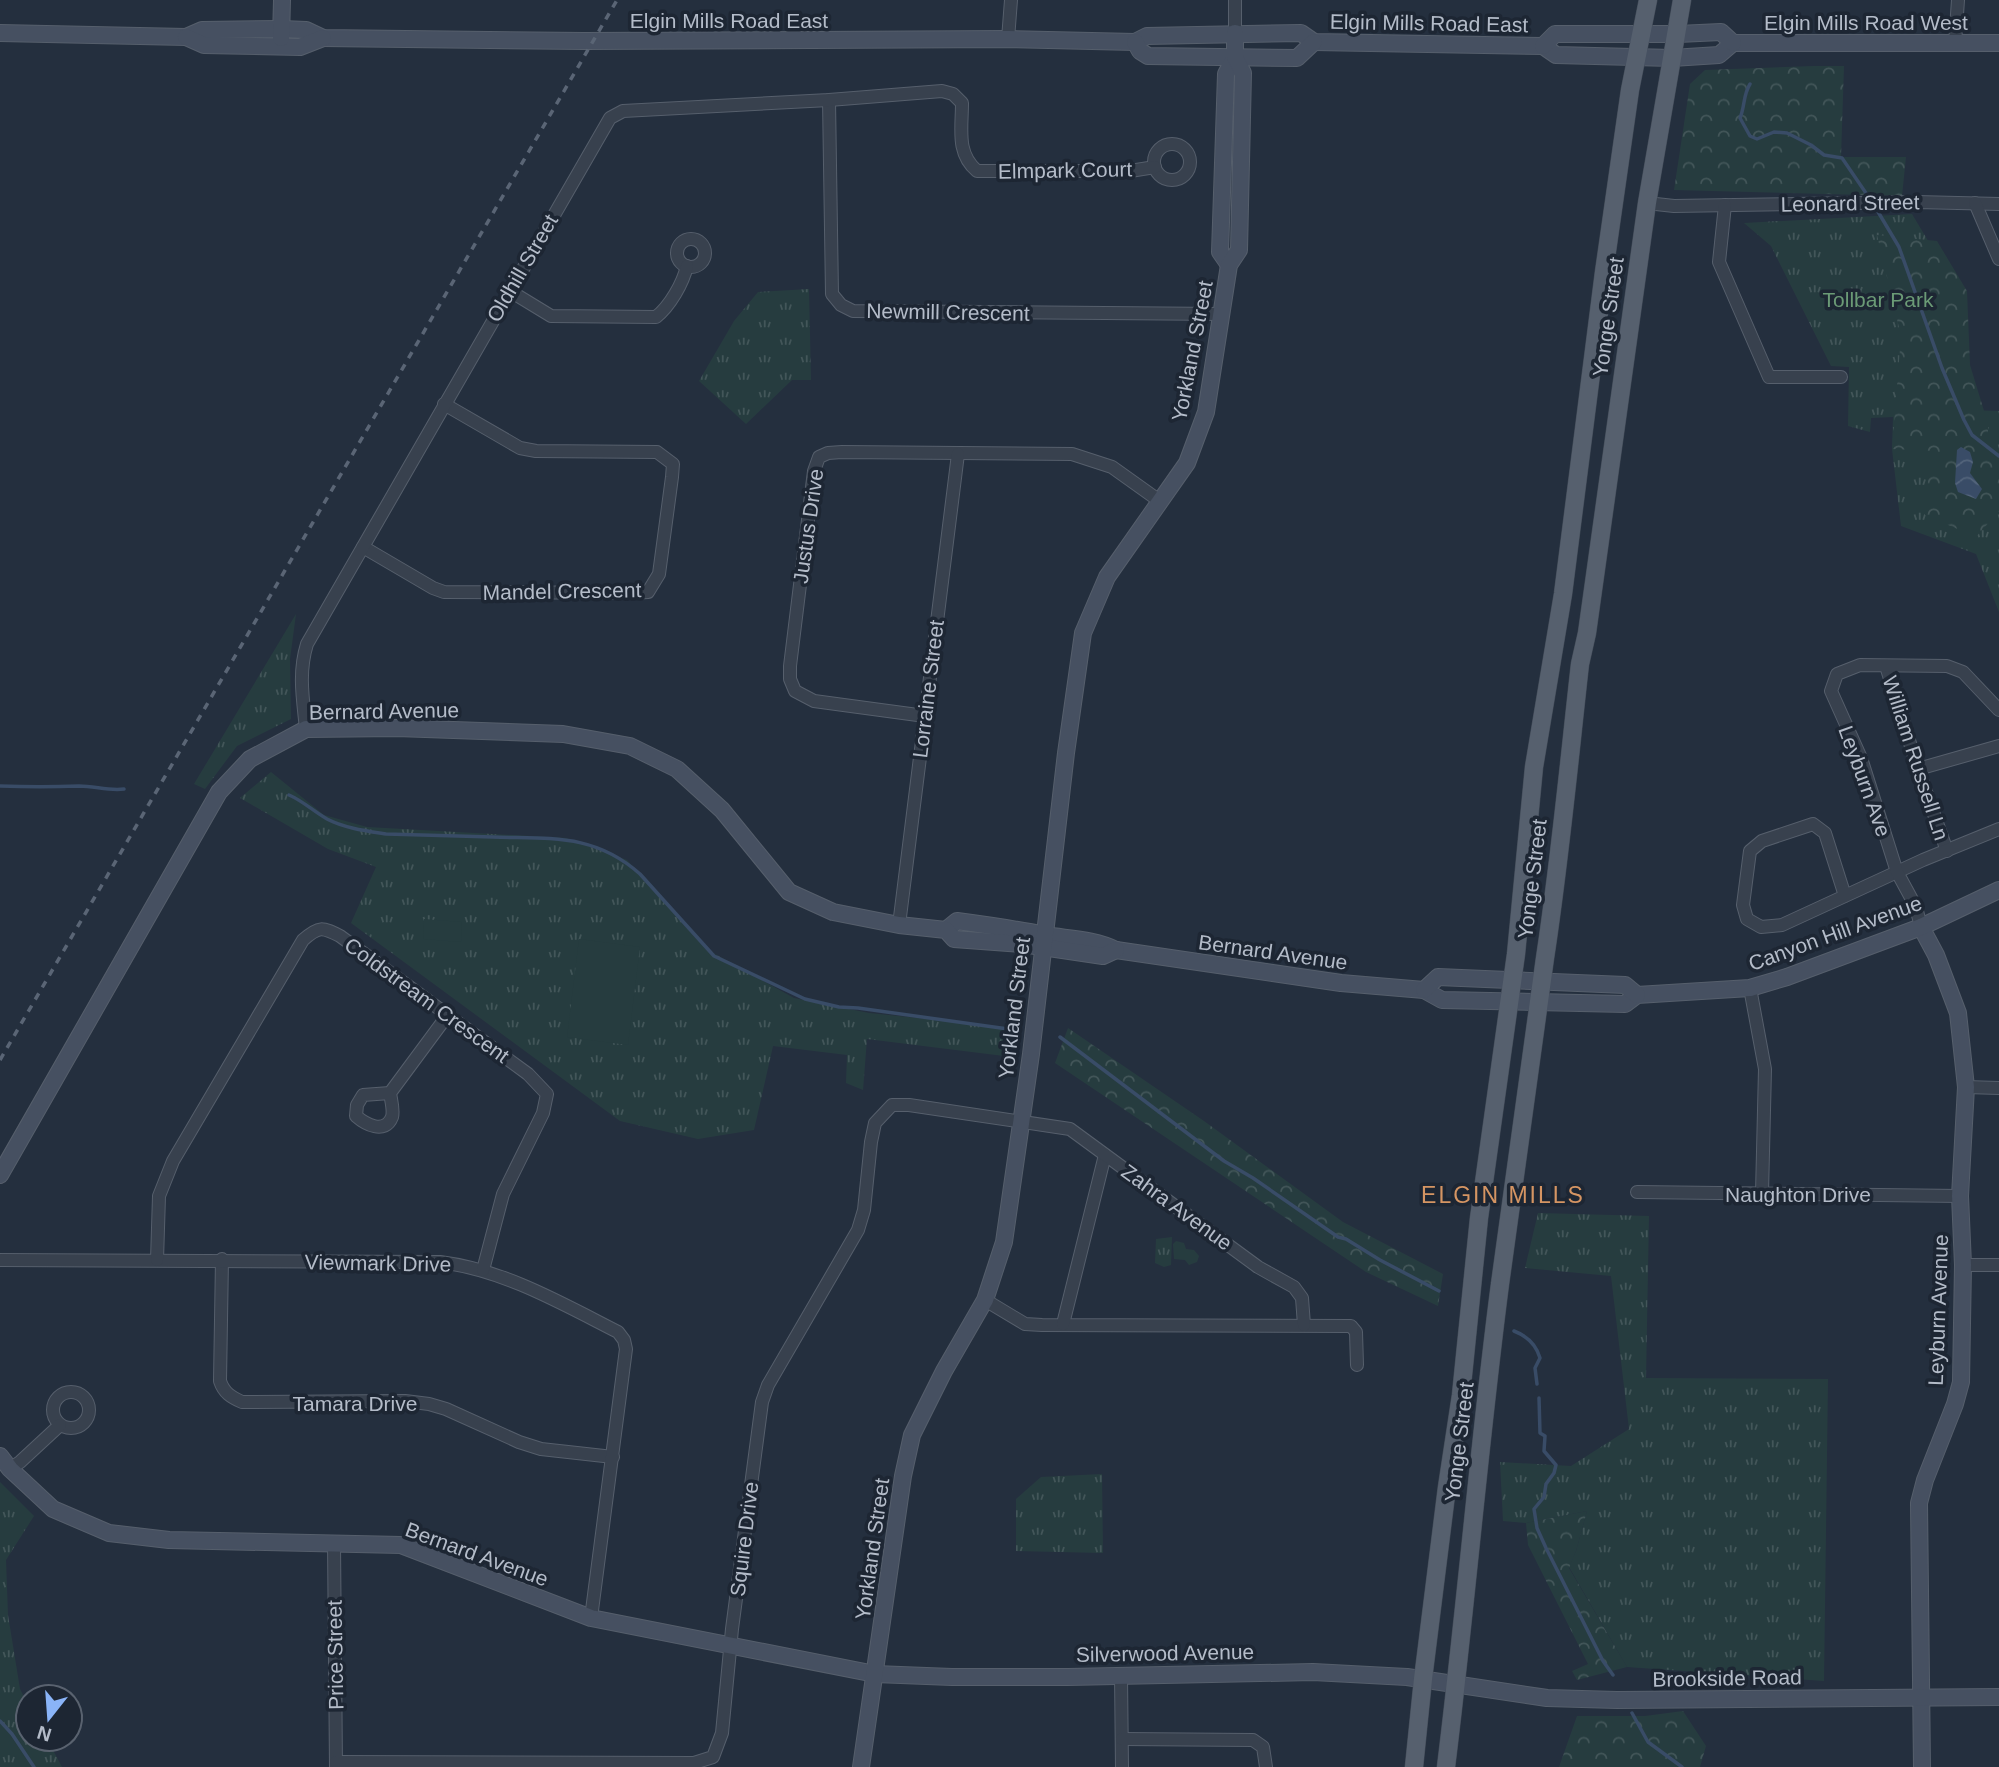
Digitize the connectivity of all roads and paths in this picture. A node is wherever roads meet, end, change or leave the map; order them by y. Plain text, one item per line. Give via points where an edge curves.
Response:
1 (282, 0) edge
2 (1011, 0) edge
3 (1235, 0) edge
4 (1648, 0) edge
5 (1682, 0) edge
6 (1958, 0) edge
7 (282, 29) junction
8 (0, 33) edge
9 (1235, 33) junction
10 (1642, 33) junction
11 (1678, 34) junction
12 (186, 37) junction
13 (323, 38) junction
14 (1008, 39) junction
15 (1135, 42) junction
16 (1314, 42) junction
17 (1733, 43) junction
18 (1955, 43) junction
19 (1999, 43) edge
20 (1543, 46) junction
21 (280, 47) junction
22 (1236, 57) junction
23 (1636, 57) junction
24 (1672, 58) junction
25 (953, 94) joint
26 (829, 100) junction
27 (1155, 167) dead end
28 (1647, 203) junction
29 (1975, 203) junction
30 (1999, 204) edge
31 (1725, 205) junction
32 (1999, 259) edge
33 (687, 266) dead end
34 (510, 291) junction
35 (1223, 314) junction
36 (1841, 377) dead end
37 (444, 404) junction
38 (957, 454) junction
39 (1160, 502) junction
40 (363, 547) junction
41 (1886, 666) junction
42 (1999, 710) edge
43 (925, 716) junction
44 (306, 729) junction
45 (1999, 746) edge
46 (1918, 769) junction
47 (1999, 829) edge
48 (1947, 851) junction
49 (1896, 872) junction
50 (1999, 890) edge
51 (1845, 896) junction
52 (899, 925) junction
53 (1921, 927) junction
54 (1043, 941) junction
55 (1512, 981) junction
56 (1541, 982) junction
57 (1750, 988) junction
58 (1424, 989) junction
59 (1637, 995) junction
60 (1508, 1003) junction
61 (1539, 1003) junction
62 (447, 1016) junction
63 (1966, 1087) junction
64 (1999, 1088) edge
65 (390, 1093) dead end
66 (1021, 1121) junction
67 (1105, 1155) junction
68 (0, 1175) edge
69 (1637, 1192) dead end
70 (1762, 1193) junction
71 (1960, 1196) junction
72 (222, 1259) junction
73 (0, 1260) edge
74 (157, 1260) junction
75 (1963, 1265) junction
76 (1999, 1265) edge
77 (483, 1270) junction
78 (985, 1300) junction
79 (1062, 1324) junction
80 (1304, 1325) junction
81 (1357, 1365) dead end
82 (60, 1425) dead end
83 (613, 1457) junction
84 (5, 1462) edge
85 (334, 1543) junction
86 (591, 1618) junction
87 (730, 1647) junction
88 (875, 1674) junction
89 (1121, 1676) junction
90 (1423, 1679) junction
91 (1456, 1684) junction
92 (1920, 1696) junction
93 (1999, 1697) edge
94 (1122, 1740) junction
95 (336, 1765) edge
96 (861, 1767) edge
97 (1122, 1767) edge
98 (1266, 1767) edge
99 (1414, 1767) edge
100 (1446, 1767) edge
101 (1922, 1767) edge

1 - 7 street
2 - 14 street
3 - 9 street
4 - 10 main road, Yonge Street
5 - 11 main road, Yonge Street
6 - 18 street
7 - 12 street, Elgin Mills Road East via 202,30
7 - 13 street, Elgin Mills Road East via 306,30
7 - 21 street
8 - 12 street, Elgin Mills Road East
9 - 15 street, Elgin Mills Road East via 1147,36
9 - 16 street, Elgin Mills Road East via 1301,33
9 - 22 street, Yorkland Street
10 - 11 street, Elgin Mills Road East
10 - 20 street, Elgin Mills Road East via 1555,34
10 - 23 main road, Yonge Street
11 - 17 street, Elgin Mills Road West via 1721,32
11 - 24 main road, Yonge Street
12 - 21 street, Elgin Mills Road East via 204,45
13 - 14 street, Elgin Mills Road East
13 - 21 street, Elgin Mills Road East via 300,47
14 - 15 street, Elgin Mills Road East
15 - 22 street, Elgin Mills Road East via 1148,56
16 - 20 street, Elgin Mills Road East
16 - 22 street, Elgin Mills Road East via 1297,58
17 - 18 street, Elgin Mills Road West
17 - 24 street, Elgin Mills Road West via 1719,55
18 - 19 street, Elgin Mills Road West
20 - 23 street, Elgin Mills Road East via 1556,55
22 - 35 street, Yorkland Street via 1226,74 1220,252 1229,265
23 - 24 street, Elgin Mills Road West
23 - 55 main road, Yonge Street via 1563,594 1534,767
24 - 28 main road, Yonge Street
25 - 26 street, Oldhill Street via 942,91
25 - 27 street, Elmpark Court via 962,103 962,152 977,171 1130,172
26 - 34 street, Oldhill Street via 623,111 610,118
26 - 35 street, Newmill Crescent via 832,294 841,305 853,311
28 - 31 street, Leonard Street
28 - 56 main road, Yonge Street via 1580,664
29 - 30 street, Leonard Street
29 - 31 street, Leonard Street
29 - 32 street
31 - 36 street via 1719,262 1769,377
33 - 34 street via 666,310 656,317 551,316
34 - 37 street, Oldhill Street
35 - 39 street, Yorkland Street via 1206,412 1187,464
37 - 40 street, Oldhill Street
37 - 40 street, Mandel Crescent via 520,448 657,452 665,456 673,464 672,477 659,574 653,587 648,592 631,593 444,592
38 - 39 street, Justus Drive via 1072,454 1112,467
38 - 43 street, Lorraine Street
38 - 43 street, Justus Drive via 842,452 819,457 794,630 790,679 795,691 805,698
39 - 54 street, Yorkland Street via 1107,577 1083,634
40 - 44 street, Oldhill Street via 307,644 301,663
41 - 42 street via 1947,666 1963,672
41 - 46 street, William Russell Ln
41 - 49 street, Leyburn Ave via 1860,665 1837,674 1831,691 1861,758
43 - 52 street, Lorraine Street
44 - 52 street, Bernard Avenue via 563,734 631,746 677,769 722,810 789,892 833,912
44 - 68 street, Bernard Avenue via 250,759 219,792
45 - 46 street
46 - 48 street, William Russell Ln
47 - 48 street
48 - 49 street
49 - 51 street
49 - 53 street, Leyburn Ave via 1916,907
50 - 53 street, Canyon Hill Avenue
51 - 51 street via 1825,833 1814,824 1762,841 1751,851 1743,905 1747,919 1762,927 1782,925
52 - 54 street, Bernard Avenue via 946,929 957,921 1024,929
53 - 57 street, Canyon Hill Avenue
53 - 63 street, Leyburn Avenue via 1958,1013
54 - 58 street, Bernard Avenue via 1101,943 1116,950 1341,983
54 - 66 street, Yorkland Street
55 - 56 street, Bernard Avenue
55 - 58 street, Bernard Avenue via 1438,977
55 - 60 main road, Yonge Street
56 - 59 street, Canyon Hill Avenue via 1625,985
56 - 61 main road, Yonge Street
57 - 59 street, Canyon Hill Avenue
57 - 70 street via 1765,1069
58 - 60 street, Bernard Avenue via 1443,1000
59 - 61 street, Canyon Hill Avenue via 1625,1004
60 - 61 street, Canyon Hill Avenue
60 - 90 main road, Yonge Street
61 - 91 main road, Yonge Street via 1500,1284
62 - 65 street
62 - 74 street, Coldstream Crescent via 340,936 320,928 310,933 173,1161 159,1196
62 - 77 street, Coldstream Crescent via 528,1074 547,1094 543,1114 503,1194
63 - 64 street
63 - 71 street, Leyburn Avenue
66 - 67 street, Zahra Avenue via 1070,1129
66 - 78 street, Yorkland Street via 1004,1242
66 - 87 street, Squire Drive via 892,1105 875,1123 858,1230 762,1402
67 - 79 street
67 - 80 street, Zahra Avenue via 1258,1267 1294,1287 1302,1298
69 - 70 street, Naughton Drive
70 - 71 street, Naughton Drive
71 - 75 street, Leyburn Avenue
72 - 74 street, Viewmark Drive
72 - 77 street, Viewmark Drive via 440,1262
72 - 83 street, Tamara Drive via 220,1381 232,1397 242,1402 429,1404 541,1449
73 - 74 street, Viewmark Drive
75 - 76 street
75 - 92 street, Leyburn Avenue via 1961,1382 1919,1503
77 - 83 street, Viewmark Drive via 618,1332 624,1340
78 - 79 street via 1025,1324
78 - 88 street, Yorkland Street via 912,1435
79 - 80 street
80 - 81 street via 1351,1326 1356,1332
82 - 84 street
83 - 86 street, Viewmark Drive
84 - 85 street, Bernard Avenue via 52,1508 109,1533 169,1540
85 - 86 street, Bernard Avenue via 401,1545
85 - 95 street, Price Street
86 - 87 street, Bernard Avenue
87 - 88 street, Bernard Avenue
87 - 95 street, Squire Drive via 722,1733 713,1757 707,1760
88 - 89 street, Silverwood Avenue
88 - 96 street, Yorkland Street
89 - 90 street, Silverwood Avenue via 1275,1671
89 - 94 street
90 - 91 street, Silverwood Avenue
90 - 99 main road, Yonge Street
91 - 92 street, Brookside Road via 1547,1698 1617,1700
91 - 100 main road, Yonge Street
92 - 93 street, Brookside Road
92 - 101 street, Leyburn Avenue
94 - 97 street
94 - 98 street via 1253,1740 1263,1747

